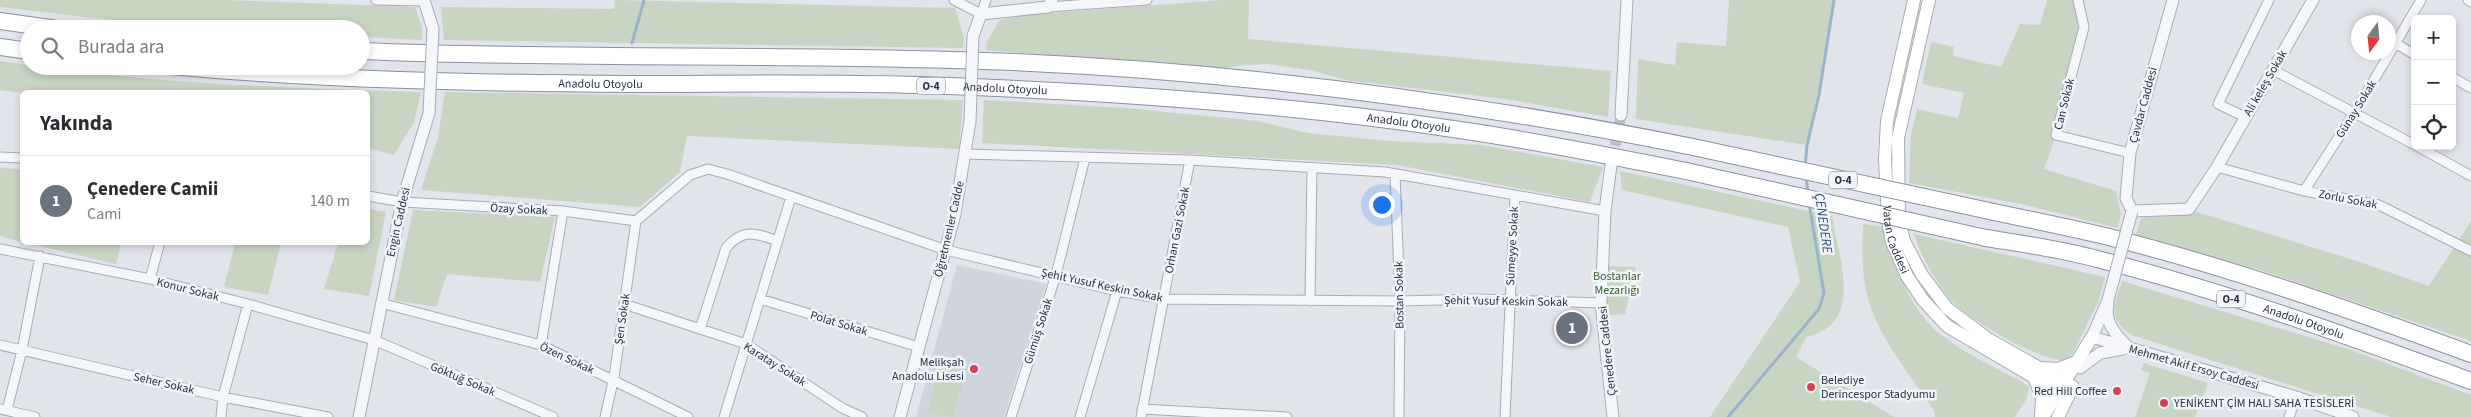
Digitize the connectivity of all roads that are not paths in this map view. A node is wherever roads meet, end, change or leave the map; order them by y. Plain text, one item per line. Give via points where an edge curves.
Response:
1 (376, 0) edge
2 (424, 0) edge
3 (954, 0) edge
4 (986, 0) edge
5 (1147, 0) edge
6 (1627, 0) edge
7 (1914, 0) edge
8 (1928, 0) edge
9 (2078, 0) edge
10 (2173, 0) edge
11 (2268, 0) edge
12 (2313, 0) edge
13 (2421, 0) edge
14 (1050, 4) edge
15 (981, 14) junction
16 (0, 21) edge
17 (20, 24) edge
18 (2396, 43) joint
19 (0, 47) edge
20 (20, 50) edge
21 (370, 51) edge
22 (2411, 52) edge
23 (2386, 60) edge
24 (2272, 70) junction
25 (306, 75) edge
26 (2456, 79) edge
27 (2471, 88) edge
28 (2355, 112) junction
29 (1621, 115) tunnel mouth
30 (2245, 117) junction
31 (2411, 143) edge
32 (2423, 150) edge
33 (2130, 153) junction
34 (965, 154) junction
35 (0, 157) edge
36 (20, 158) edge
37 (1085, 158) junction
38 (1190, 160) junction
39 (1612, 165) tunnel mouth
40 (2217, 167) junction
41 (1312, 168) junction
42 (1396, 174) junction
43 (2471, 176) edge
44 (2304, 191) junction
45 (1515, 195) junction
46 (370, 196) edge
47 (791, 197) junction
48 (402, 202) junction
49 (2132, 210) junction
50 (563, 211) junction
51 (1605, 211) junction
52 (636, 220) junction
53 (778, 241) junction
54 (159, 245) edge
55 (0, 249) edge
56 (946, 250) junction
57 (2471, 251) edge
58 (40, 256) junction
59 (1056, 275) junction
60 (150, 279) junction
61 (1117, 290) junction
62 (760, 299) junction
63 (1164, 299) junction
64 (1510, 300) junction
65 (2108, 300) junction
66 (1310, 301) junction
67 (1400, 301) junction
68 (381, 303) junction
69 (1602, 303) junction
70 (248, 304) junction
71 (624, 304) junction
72 (700, 329) junction
73 (2092, 337) junction
74 (374, 340) junction
75 (746, 344) junction
76 (0, 345) edge
77 (541, 345) junction
78 (919, 347) junction
79 (2130, 349) junction
80 (22, 350) junction
81 (2471, 354) edge
82 (2078, 365) junction
83 (2036, 374) junction
84 (613, 380) junction
85 (2471, 381) edge
86 (2066, 390) junction
87 (223, 396) junction
88 (2296, 397) junction
89 (3, 409) edge
90 (1142, 413) edge
91 (35, 417) edge
92 (221, 417) edge
93 (328, 417) edge
94 (359, 417) edge
95 (553, 417) edge
96 (605, 417) edge
97 (688, 417) edge
98 (724, 417) edge
99 (862, 417) edge
100 (900, 417) edge
101 (1011, 417) edge
102 (1080, 417) edge
103 (1287, 417) edge
104 (1399, 417) edge
105 (1505, 417) edge
106 (1613, 417) edge
107 (2042, 417) edge
108 (2058, 417) edge
109 (2288, 417) edge
110 (2353, 417) edge

1 - 2 street
2 - 48 street, Engin Caddesi, bridge via 433,29 429,113
3 - 15 street
4 - 15 street
5 - 14 street
6 - 29 street
7 - 83 main road, Vatan Caddesi via 1887,121 1885,198 1892,242 1907,276 1938,317 1965,338
8 - 83 main road, Vatan Caddesi via 1898,138 1899,219 1904,241 1922,274 1947,308
9 - 33 street, Can Sokak via 2084,28 2056,134
10 - 33 street, Çavdar Caddesi
11 - 30 street via 2218,104
12 - 24 street, Ali keleş Sokak
13 - 18 street, Günay Sokak
14 - 15 street
15 - 34 street, Öğretmenler Cadde, bridge via 973,36 970,121
16 - 17 highway
18 - 22 street
19 - 20 highway
21 - 81 highway, Anadolu Otoyolu / O-4, bridge via 1034,63 1202,76 1388,96 1589,126 2105,236 2339,307
23 - 28 street, Günay Sokak
24 - 28 street
24 - 30 street, Ali keleş Sokak
25 - 85 highway, Anadolu Otoyolu / O-4, bridge via 632,84 917,85 1094,94 1280,109 1460,130 1686,171 1986,238 2095,258 2339,334
26 - 27 street
28 - 31 street
28 - 44 street, Günay Sokak
30 - 40 street, Ali keleş Sokak
32 - 43 street
33 - 49 street, Çavdar Caddesi via 2126,198
34 - 37 street
34 - 56 street, Öğretmenler Cadde
35 - 36 street
37 - 38 street
37 - 59 street, Gümüş Sokak
38 - 41 street
38 - 63 street, Orhan Gazi Sokak
39 - 51 street, Çenedere Caddesi
40 - 44 street, Zorlu Sokak
40 - 49 street via 2190,209
41 - 42 street
41 - 66 street
42 - 45 street
42 - 67 street, Bostan Sokak
44 - 57 street, Zorlu Sokak via 2379,205
45 - 51 street
45 - 64 street, Sümeyye Sokak
46 - 48 street, Özay Sokak
47 - 52 street, Şehit Yusuf Keskin Sokak via 708,169 690,175
47 - 53 street
47 - 56 street, Şehit Yusuf Keskin Sokak
48 - 50 street, Özay Sokak
48 - 68 street, Engin Caddesi
49 - 65 street, bridge
50 - 52 street, Özay Sokak
50 - 77 street
51 - 69 street, Çenedere Caddesi
52 - 71 street, Şen Sokak
53 - 62 street
53 - 72 street via 752,234 734,238 726,248
54 - 60 street
55 - 58 street, Konur Sokak
56 - 59 street, Şehit Yusuf Keskin Sokak
56 - 78 street, Öğretmenler Cadde
58 - 60 street, Konur Sokak
58 - 80 street
59 - 61 street, Şehit Yusuf Keskin Sokak
59 - 101 street, Gümüş Sokak
60 - 70 street, Konur Sokak
61 - 63 street, Şehit Yusuf Keskin Sokak
61 - 102 street
62 - 75 street
62 - 78 street, Polat Sokak
63 - 66 street, Şehit Yusuf Keskin Sokak
63 - 90 street, Orhan Gazi Sokak
64 - 67 street, Şehit Yusuf Keskin Sokak
64 - 69 street, Şehit Yusuf Keskin Sokak
64 - 105 street, Sümeyye Sokak
65 - 73 street
65 - 79 street via 2106,311 2112,329
66 - 67 street, Şehit Yusuf Keskin Sokak
67 - 104 street, Bostan Sokak
68 - 74 street, Engin Caddesi
68 - 77 street, Özen Sokak
69 - 106 street, Çenedere Caddesi
70 - 74 street, Konur Sokak
70 - 87 street
71 - 72 street, Karatay Sokak
71 - 84 street, Şen Sokak
72 - 75 street, Karatay Sokak
73 - 79 street, Mehmet Akif Ersoy Caddesi
73 - 82 main road
74 - 94 street, Engin Caddesi
74 - 95 street, Göktuğ Sokak
75 - 98 street
75 - 99 street, Karatay Sokak via 842,408
76 - 80 street, Seher Sokak
77 - 84 street, Özen Sokak
78 - 100 street, Öğretmenler Cadde
79 - 82 street via 2100,353
79 - 88 street, Mehmet Akif Ersoy Caddesi
80 - 87 street, Seher Sokak
80 - 89 street
82 - 83 main road
82 - 86 main road
83 - 86 main road, Vatan Caddesi
83 - 107 main road via 2042,398
84 - 96 street, Şen Sokak
84 - 97 street, Özen Sokak
86 - 107 main road
86 - 108 main road
87 - 92 street
87 - 93 street, Seher Sokak
88 - 109 street
88 - 110 street, Mehmet Akif Ersoy Caddesi
89 - 91 street
90 - 103 street

